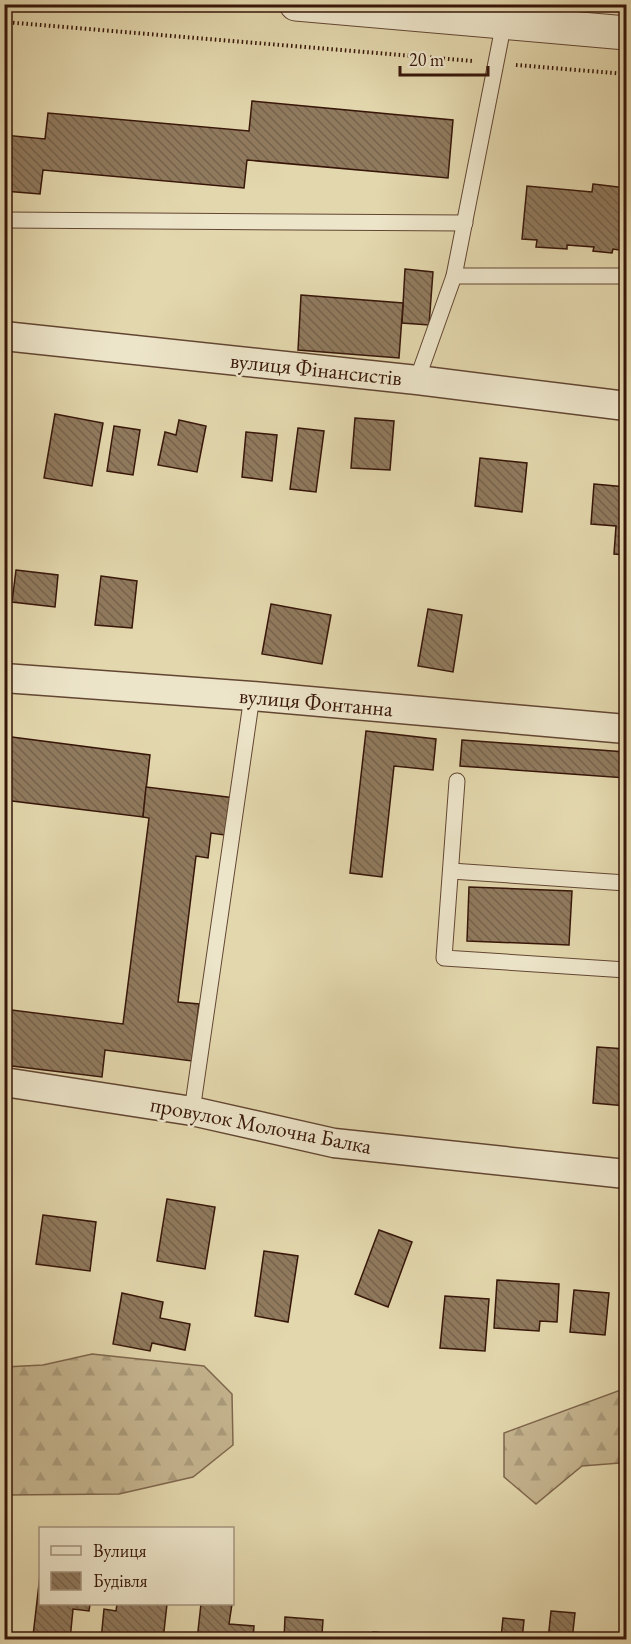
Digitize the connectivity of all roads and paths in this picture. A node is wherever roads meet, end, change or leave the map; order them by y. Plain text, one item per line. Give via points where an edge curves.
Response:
1 (296, 4) edge
2 (437, 11) edge
3 (4, 22) edge
4 (504, 22) junction
5 (627, 33) edge
6 (497, 63) junction
7 (627, 74) edge
8 (4, 220) edge
9 (465, 223) junction
10 (454, 276) junction
11 (627, 276) edge
12 (4, 336) edge
13 (417, 380) junction
14 (627, 406) edge
15 (4, 678) edge
16 (252, 696) junction
17 (627, 729) edge
18 (457, 781) dead end
19 (451, 871) junction
20 (627, 883) edge
21 (627, 970) edge
22 (4, 1082) edge
23 (192, 1111) junction
24 (627, 1174) edge

1 - 2 street
2 - 4 street
3 - 6 path
4 - 5 street
4 - 6 lane
6 - 7 path
6 - 9 lane
8 - 9 lane
9 - 10 lane
10 - 11 lane
10 - 13 lane
12 - 13 street, вулиця Фінансистів
13 - 14 street, вулиця Фінансистів
15 - 16 street, вулиця Фонтанна
16 - 17 street, вулиця Фонтанна
16 - 23 lane
18 - 19 lane
19 - 20 lane
19 - 21 lane via 444,958
22 - 23 street, провулок Молочна Балка
23 - 24 street, провулок Молочна Балка via 334,1143

